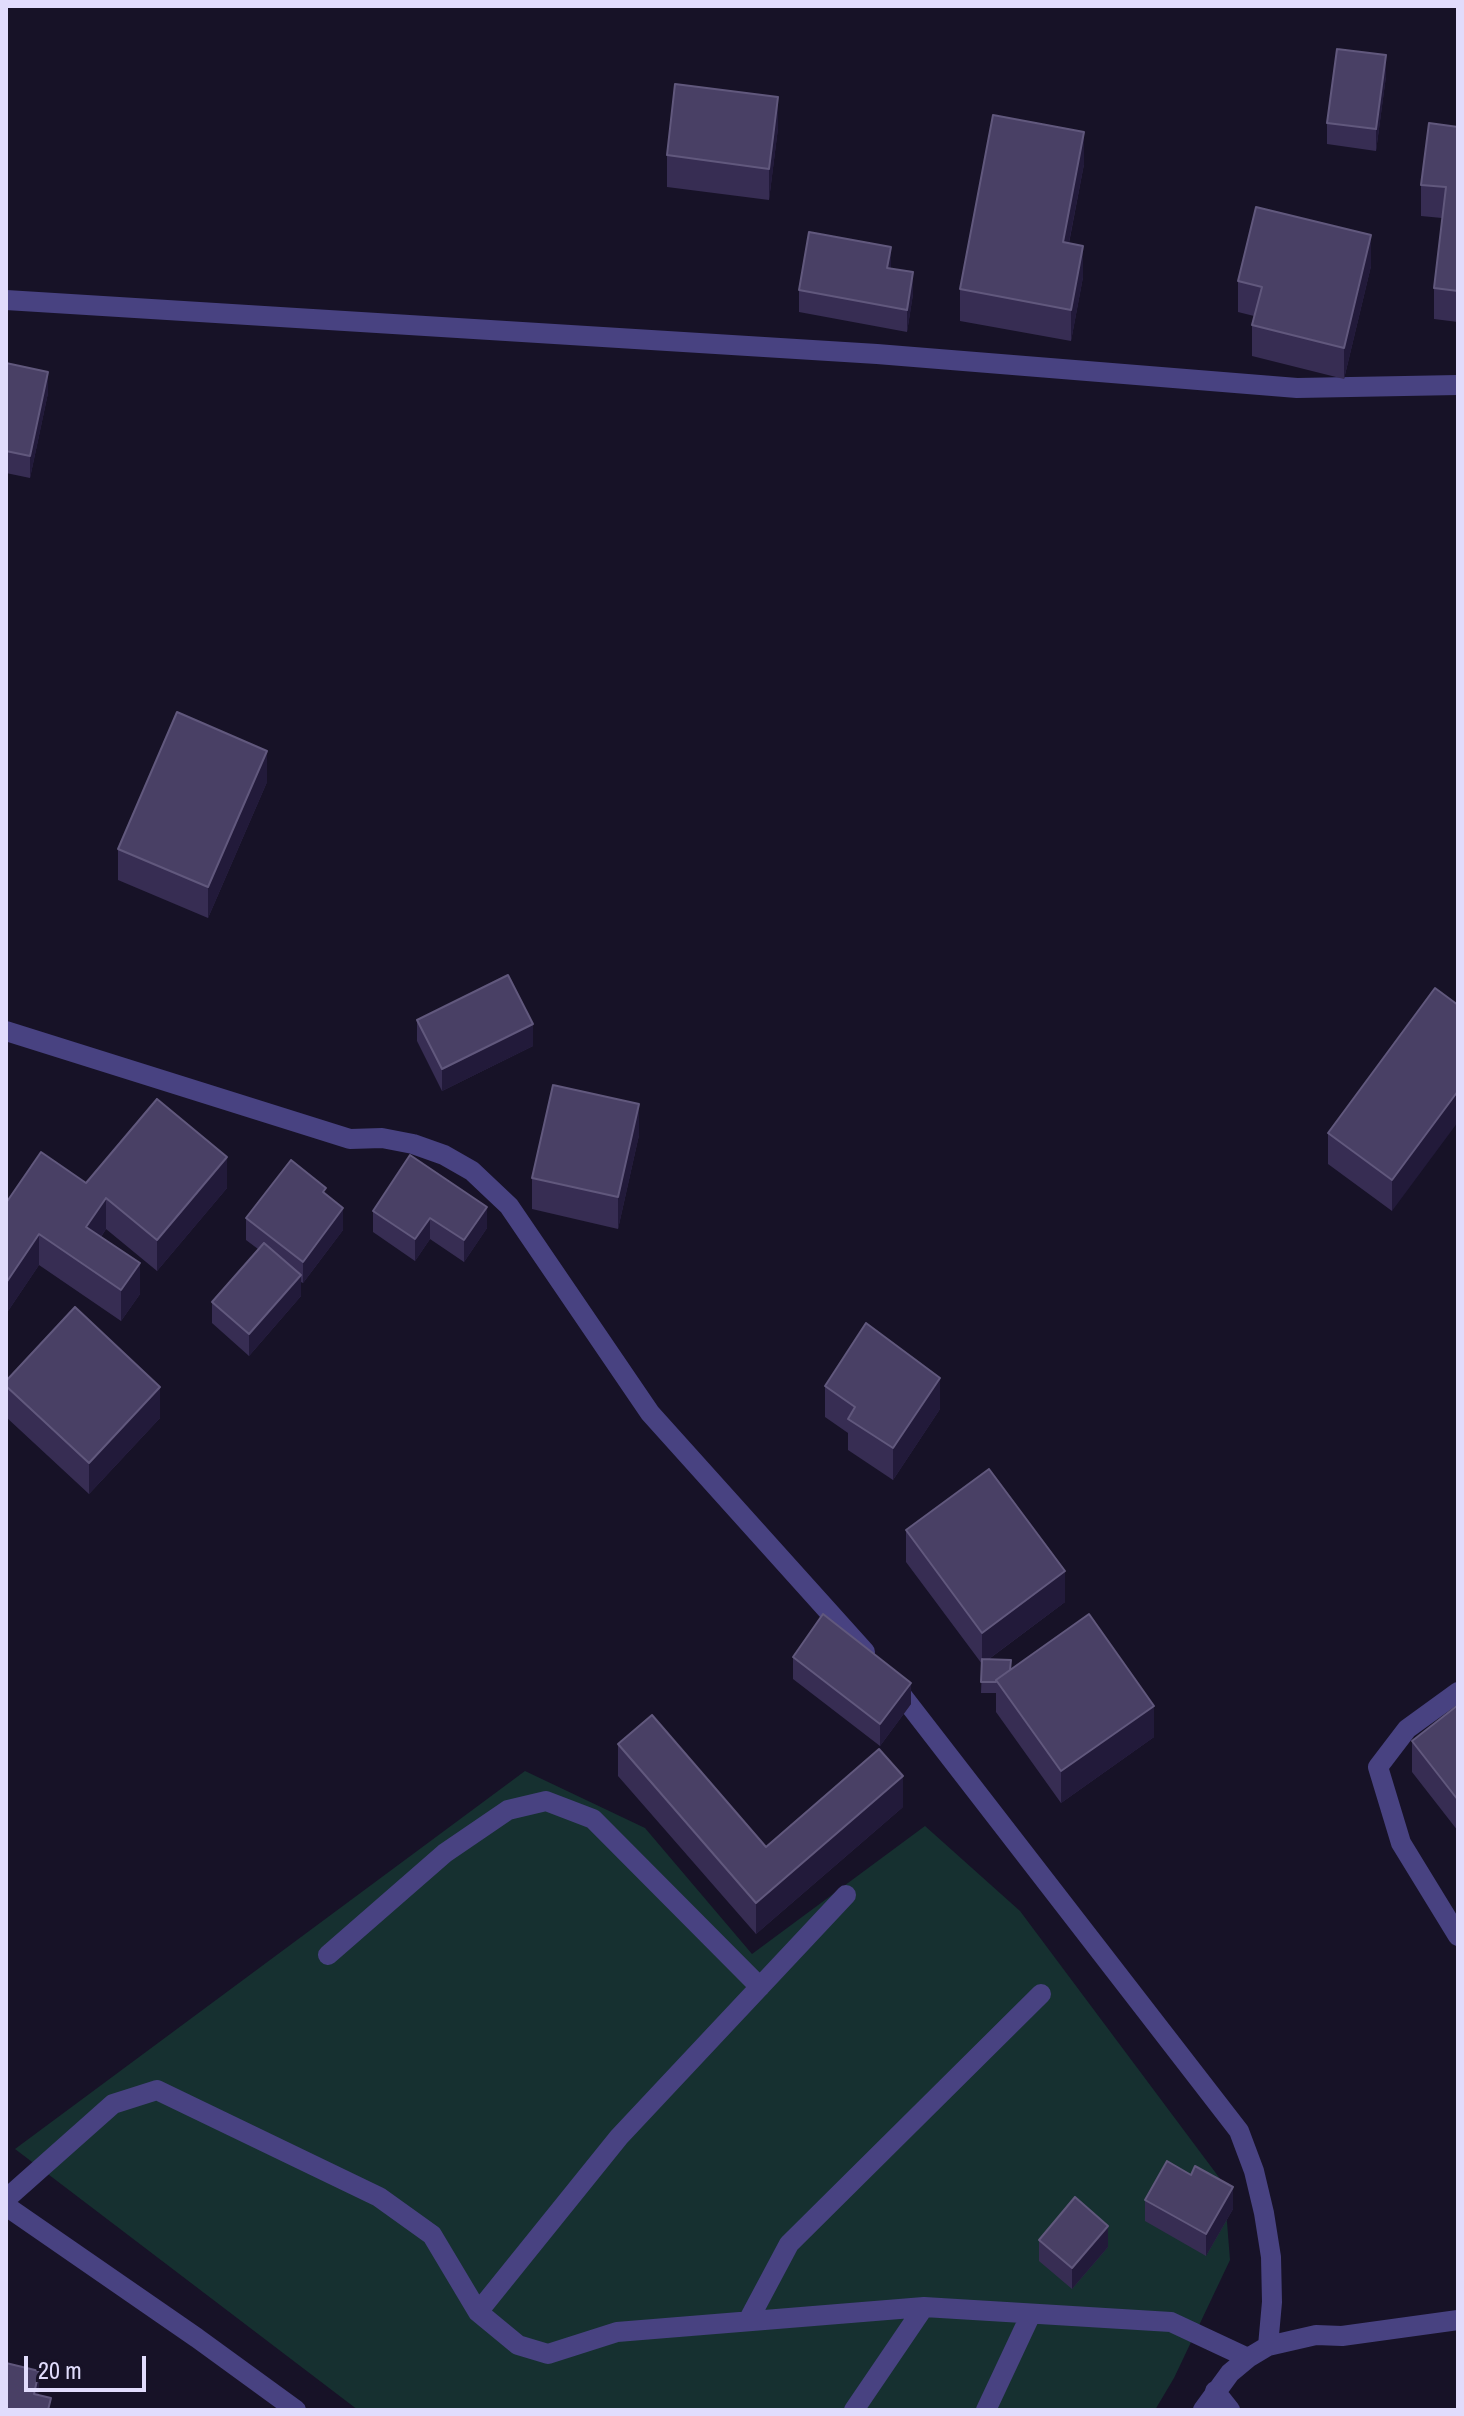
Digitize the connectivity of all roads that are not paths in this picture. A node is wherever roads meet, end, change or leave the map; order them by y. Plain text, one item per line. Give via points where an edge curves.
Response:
1 (6, 300) edge
2 (1458, 385) edge
3 (6, 1031) edge
4 (1458, 1692) edge
5 (846, 1895) dead end
6 (1458, 1936) edge
7 (328, 1955) dead end
8 (760, 1987) junction
9 (1041, 1994) dead end
10 (6, 2199) edge
11 (6, 2206) edge
12 (924, 2307) junction
13 (478, 2312) junction
14 (1031, 2314) junction
15 (1458, 2320) edge
16 (748, 2321) junction
17 (1268, 2346) junction
18 (1248, 2358) junction
19 (1215, 2391) junction
20 (296, 2410) edge
21 (854, 2410) edge
22 (986, 2410) edge
23 (1203, 2410) edge
24 (1230, 2410) edge

1 - 2 street via 877,354 1297,388
3 - 17 street via 350,1139 413,1144 444,1155 492,1188 650,1413 911,1704 1239,2131 1261,2199 1271,2257
4 - 6 street via 1407,1729 1378,1767 1401,1843
5 - 8 street
7 - 8 street via 445,1853 508,1810 546,1801 593,1819
8 - 13 street via 619,2137
9 - 16 street via 789,2244
10 - 13 street via 113,2104 157,2090 379,2197 432,2235
11 - 20 street
12 - 14 street
12 - 16 street
12 - 21 street
13 - 16 street via 518,2345 548,2354 617,2332
14 - 18 street via 1171,2322
14 - 22 street
15 - 17 street via 1316,2335
17 - 18 street
18 - 19 street
19 - 23 street
19 - 24 street

